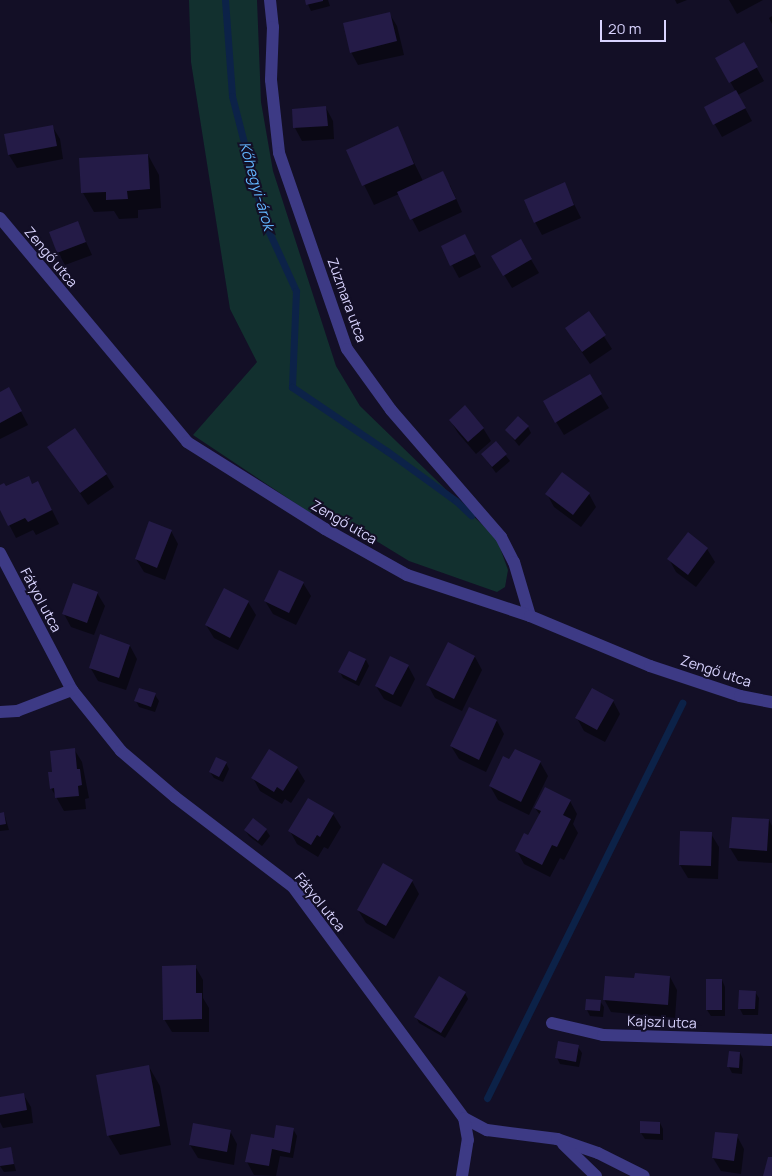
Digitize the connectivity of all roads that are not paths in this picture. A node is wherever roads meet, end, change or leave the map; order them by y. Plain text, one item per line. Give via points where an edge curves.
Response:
1 (270, 0) edge
2 (0, 218) edge
3 (0, 553) edge
4 (530, 616) junction
5 (72, 690) junction
6 (772, 702) edge
7 (0, 712) edge
8 (552, 1023) dead end
9 (772, 1040) edge
10 (464, 1118) junction
11 (557, 1139) junction
12 (462, 1176) edge
13 (596, 1176) edge
14 (644, 1176) edge

1 - 4 street, Zúzmara utca via 273,27 271,80 279,153 347,349 391,410 501,537 514,562
2 - 4 street, Zengő utca via 187,442 406,576
3 - 5 street, Fátyol utca
4 - 6 street, Zengő utca via 650,666 740,696
5 - 7 street via 17,711
5 - 10 street, Fátyol utca via 121,752 293,887
8 - 9 street, Kajszi utca via 603,1035
10 - 11 street, Fátyol utca via 487,1130
10 - 12 street via 468,1140
11 - 13 street
11 - 14 street, Fátyol utca via 598,1153

